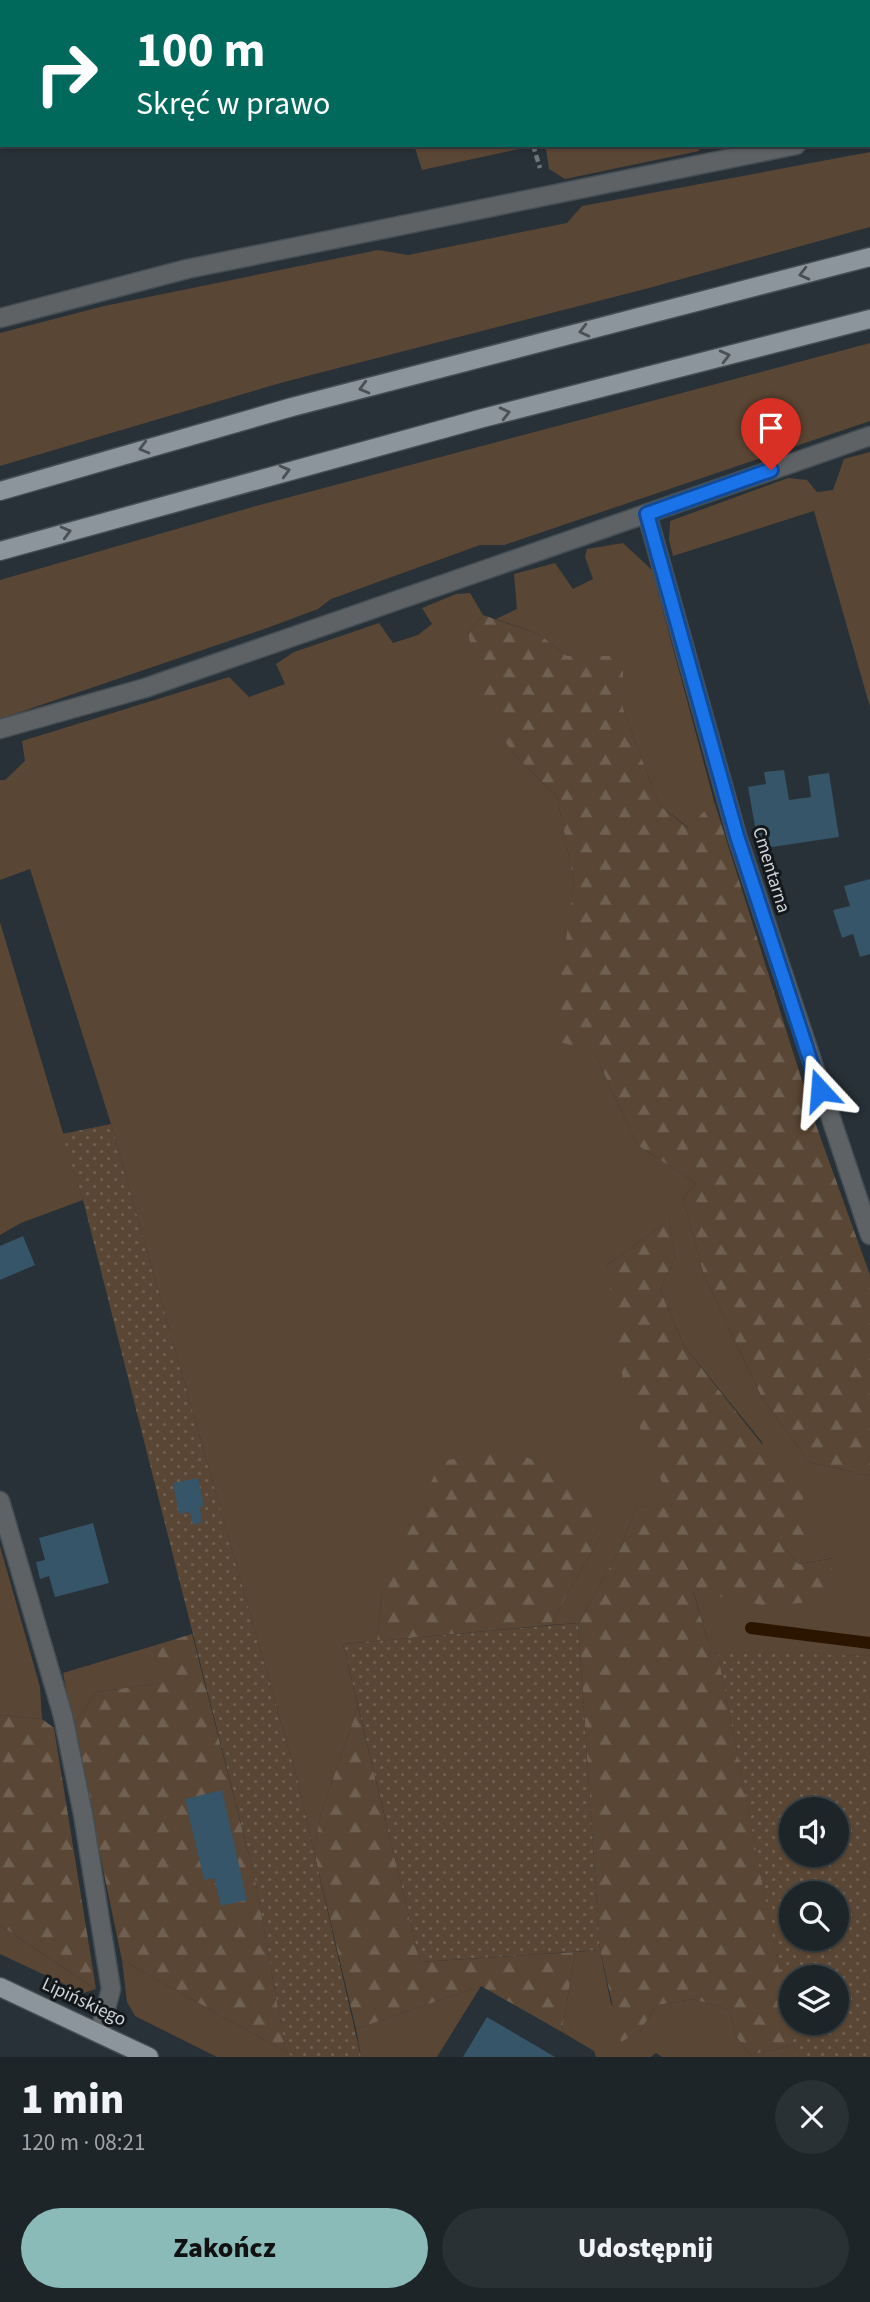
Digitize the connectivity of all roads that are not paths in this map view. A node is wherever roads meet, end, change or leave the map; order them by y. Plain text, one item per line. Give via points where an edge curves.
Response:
1 (786, 147) edge
2 (870, 257) edge
3 (0, 318) edge
4 (870, 319) edge
5 (870, 436) edge
6 (0, 491) edge
7 (647, 514) junction
8 (0, 551) edge
9 (0, 729) edge
10 (870, 1235) edge
11 (0, 1500) edge
12 (0, 1987) edge
13 (100, 2032) junction
14 (149, 2057) edge

1 - 3 lane via 187,269
2 -> 6 main road via 292,407
8 -> 4 main road via 470,421
5 - 7 lane
7 - 9 lane via 145,688
7 - 10 lane, Cmentarna via 737,836
11 - 13 lane via 63,1716 83,1814 111,1989
12 - 13 main road, Lipińskiego
13 - 14 main road, Lipińskiego

